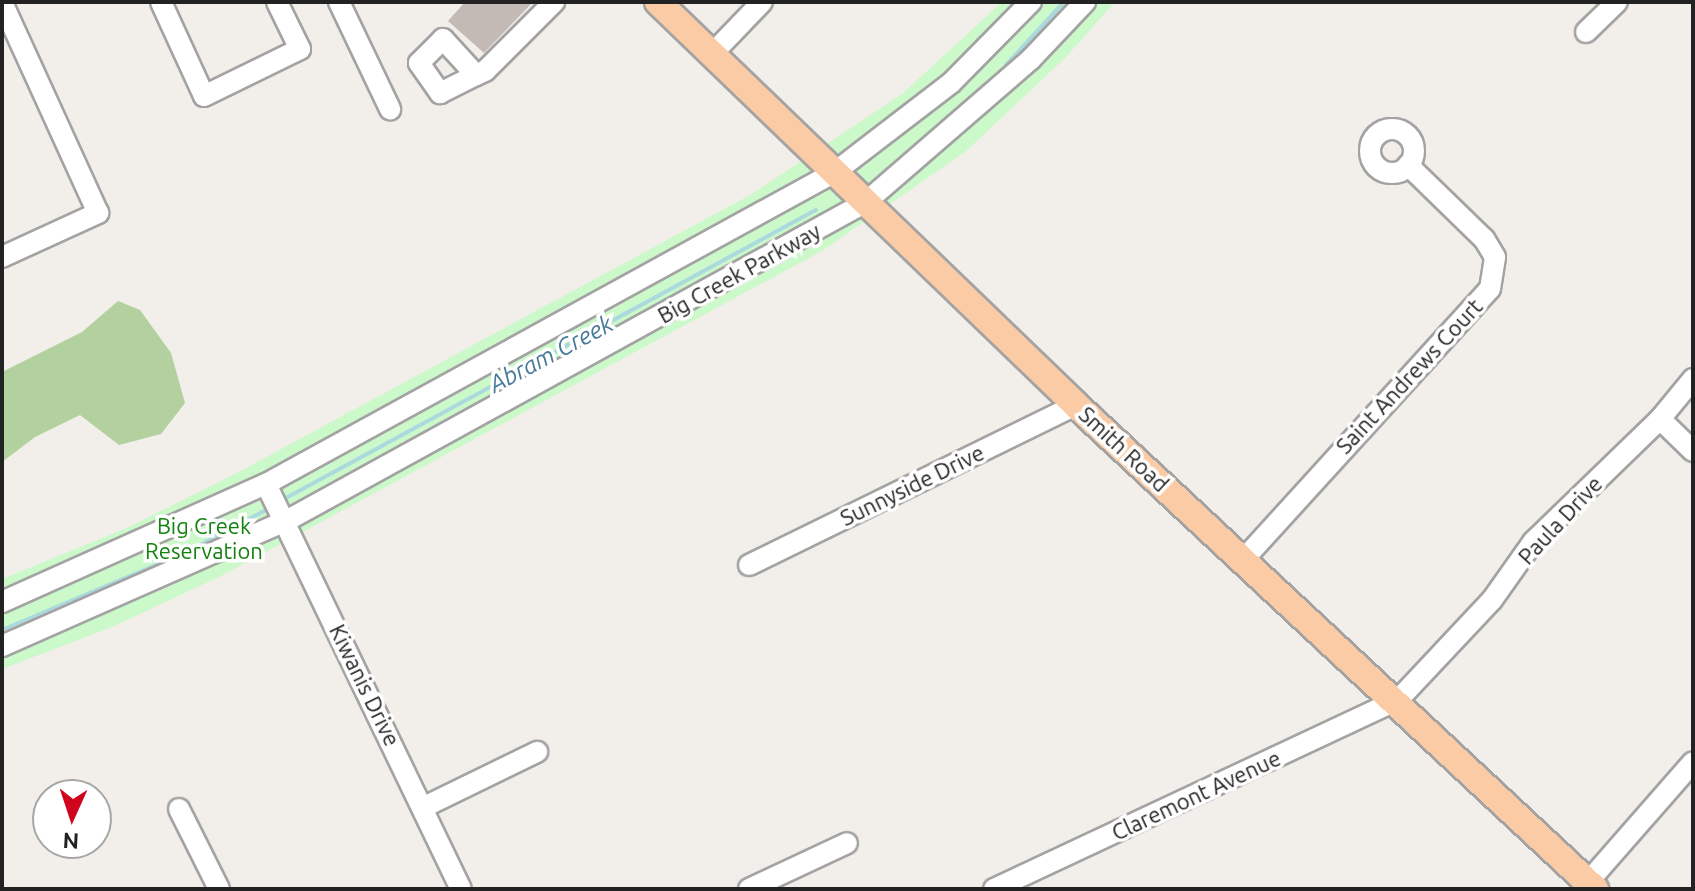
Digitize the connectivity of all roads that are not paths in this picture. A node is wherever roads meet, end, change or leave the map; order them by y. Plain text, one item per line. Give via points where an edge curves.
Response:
1 (2, 2) edge
2 (161, 2) edge
3 (277, 2) edge
4 (339, 2) edge
5 (554, 2) edge
6 (658, 2) edge
7 (762, 2) edge
8 (1031, 2) edge
9 (1085, 2) edge
10 (1617, 2) edge
11 (1586, 32) dead end
12 (712, 54) junction
13 (476, 75) dead end
14 (390, 109) dead end
15 (1408, 165) dead end
16 (835, 172) junction
17 (866, 202) junction
18 (2, 257) edge
19 (1693, 379) edge
20 (1076, 405) junction
21 (1660, 419) junction
22 (1693, 451) edge
23 (266, 484) junction
24 (286, 521) junction
25 (1239, 555) junction
26 (749, 565) dead end
27 (2, 602) edge
28 (2, 646) edge
29 (1398, 700) junction
30 (537, 752) dead end
31 (1693, 762) edge
32 (424, 807) junction
33 (179, 809) dead end
34 (847, 843) dead end
35 (1592, 885) edge
36 (219, 889) edge
37 (461, 889) edge
38 (749, 889) edge
39 (994, 889) edge

1 - 18 street via 98,213
2 - 3 street via 204,96 300,49
4 - 14 street
5 - 13 street
6 - 12 main road, Smith Road
7 - 12 street
8 - 16 street, Big Creek Parkway via 951,83
9 - 17 street, Big Creek Parkway via 1030,60
10 - 11 street
12 - 16 main road, Smith Road
15 - 25 street, Saint Andrews Court via 1484,239 1495,257 1490,289
16 - 17 main road, Smith Road
16 - 23 street, Big Creek Parkway
17 - 20 main road, Smith Road
17 - 24 street, Big Creek Parkway
19 - 21 street, Paula Drive
20 - 25 main road, Smith Road
20 - 26 street, Sunnyside Drive
21 - 22 street
21 - 29 street, Paula Drive via 1533,542 1492,600
23 - 24 street, Kiwanis Drive
23 - 27 street, Big Creek Parkway
24 - 28 street, Big Creek Parkway
24 - 32 street, Kiwanis Drive
25 - 29 main road, Smith Road
29 - 35 main road, Smith Road
29 - 39 street, Claremont Avenue
30 - 32 street
31 - 35 street
32 - 37 street, Kiwanis Drive
33 - 36 street
34 - 38 street

